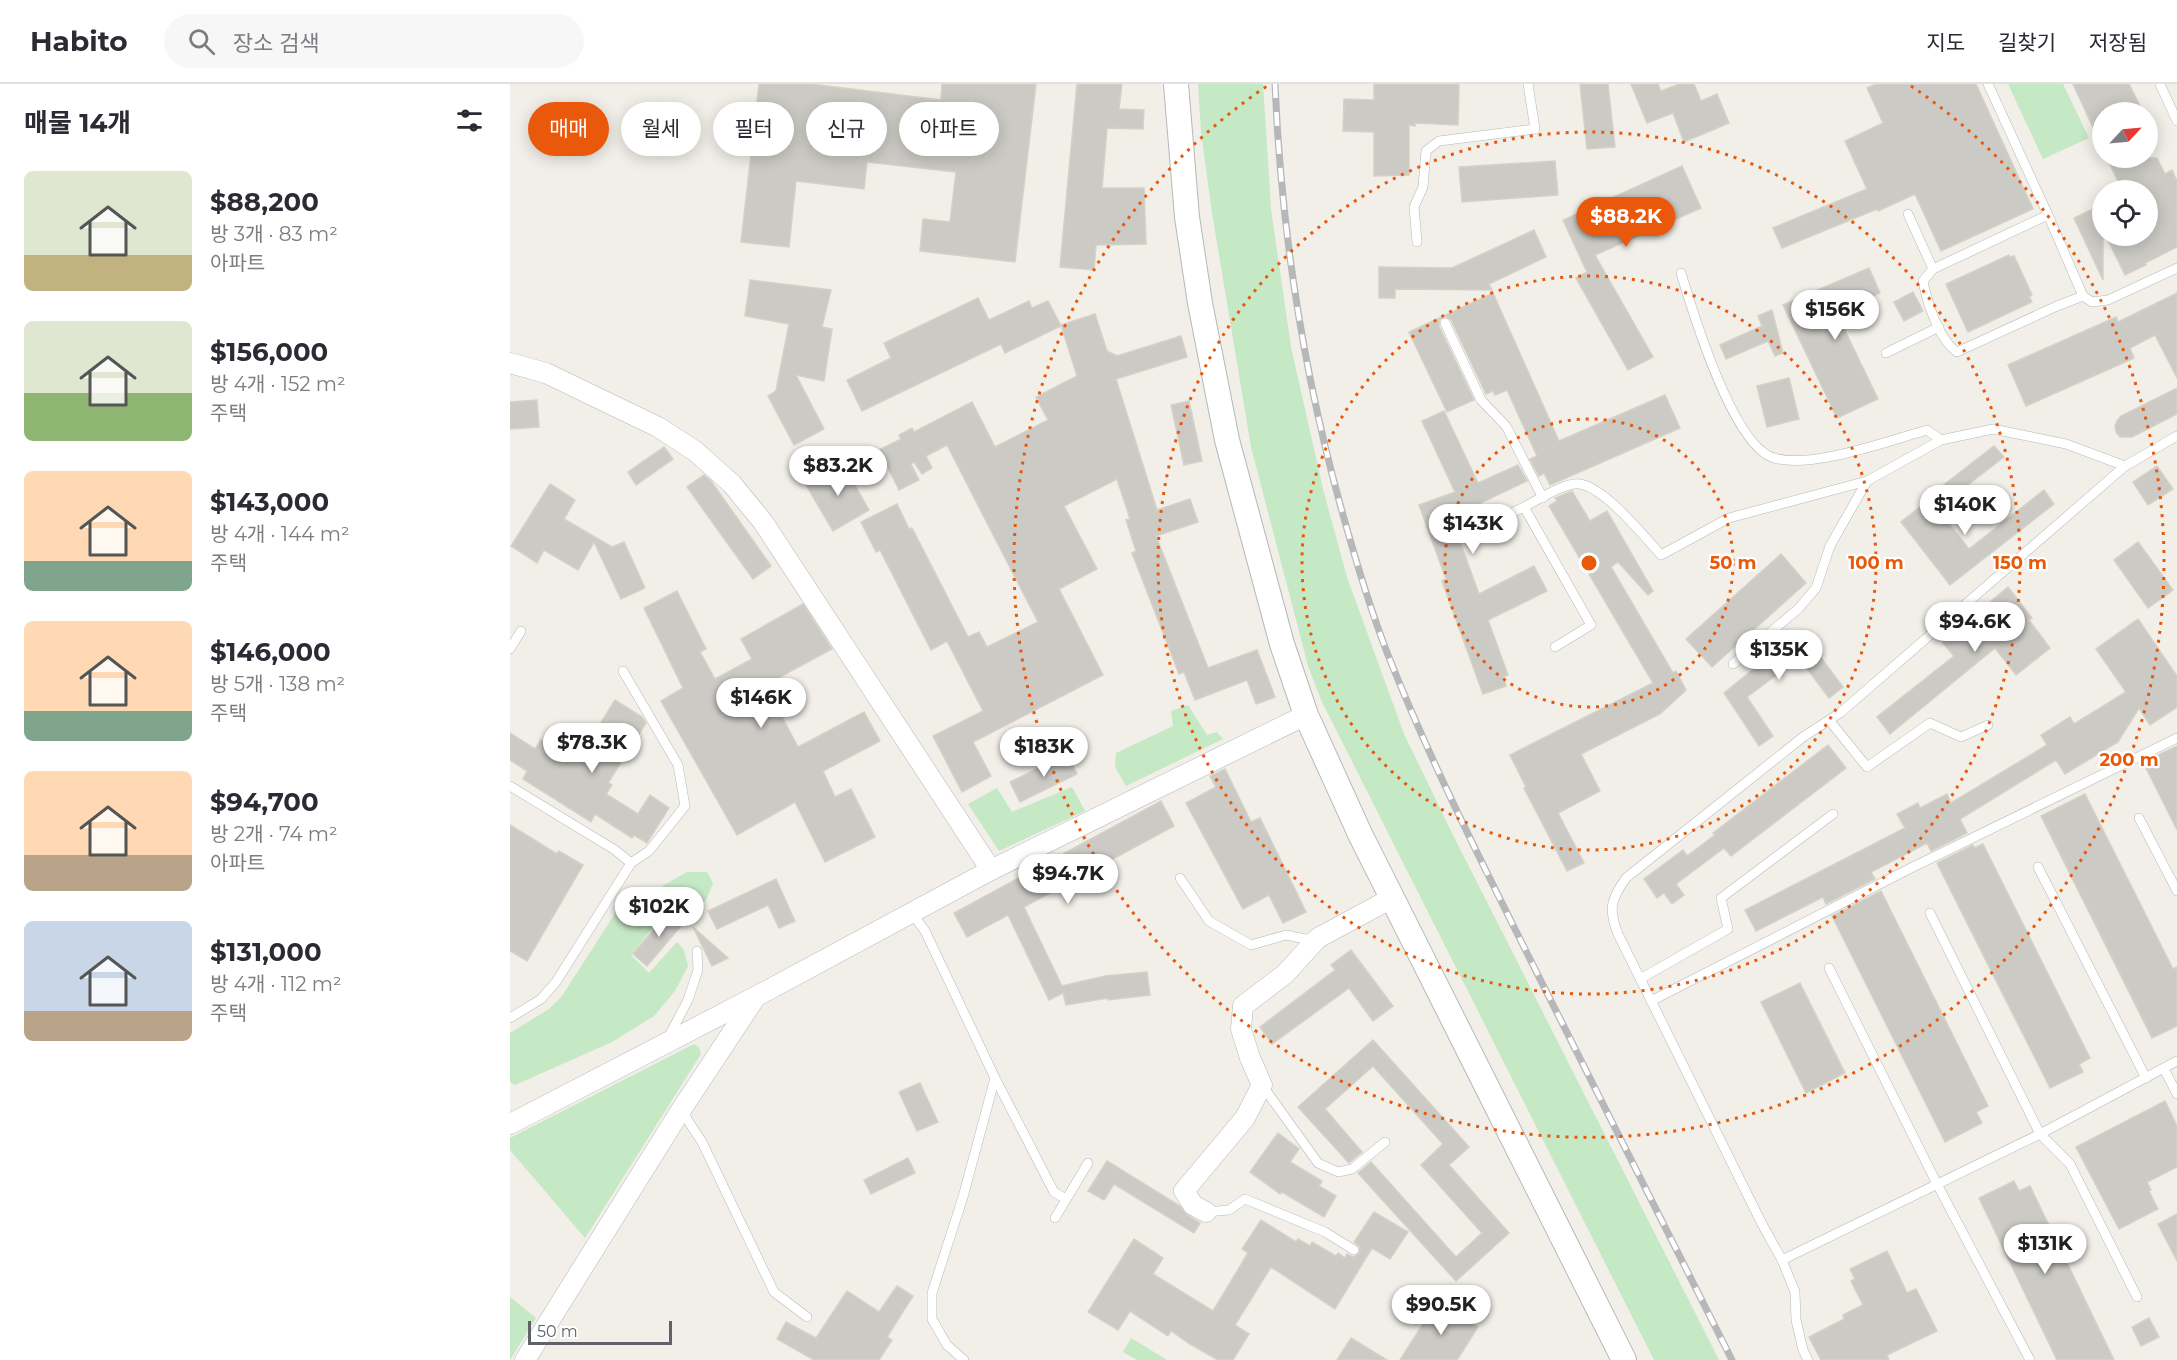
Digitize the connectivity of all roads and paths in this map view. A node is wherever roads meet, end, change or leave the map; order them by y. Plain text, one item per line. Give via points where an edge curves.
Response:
1 (1176, 84) edge
2 (1528, 84) edge
3 (1988, 84) edge
4 (2160, 84) edge
5 (2177, 121) edge
6 (1908, 214) dead end
7 (2048, 215) junction
8 (1417, 243) dead end
9 (2177, 268) edge
10 (1934, 269) junction
11 (1681, 273) dead end
12 (2083, 296) junction
13 (1445, 323) dead end
14 (1939, 327) junction
15 (1886, 353) dead end
16 (510, 363) edge
17 (2177, 436) edge
18 (1941, 440) junction
19 (2125, 466) junction
20 (1867, 481) junction
21 (1543, 498) junction
22 (1524, 507) junction
23 (1475, 531) dead end
24 (521, 631) dead end
25 (1555, 647) dead end
26 (510, 649) edge
27 (1733, 663) dead end
28 (623, 671) dead end
29 (1306, 714) junction
30 (1829, 720) junction
31 (1988, 725) dead end
32 (2177, 738) edge
33 (510, 786) edge
34 (1833, 814) dead end
35 (2139, 818) dead end
36 (631, 863) junction
37 (2038, 867) dead end
38 (991, 870) junction
39 (1180, 878) dead end
40 (2177, 891) edge
41 (1392, 898) junction
42 (1930, 913) dead end
43 (912, 914) junction
44 (1318, 938) junction
45 (697, 951) dead end
46 (1829, 968) dead end
47 (1640, 979) junction
48 (757, 996) junction
49 (1651, 1001) junction
50 (510, 1018) edge
51 (666, 1043) junction
52 (2177, 1061) edge
53 (2164, 1069) junction
54 (995, 1078) junction
55 (2146, 1078) junction
56 (1262, 1084) junction
57 (2177, 1095) edge
58 (681, 1110) junction
59 (510, 1124) edge
60 (2040, 1134) junction
61 (1385, 1142) dead end
62 (1088, 1162) dead end
63 (1937, 1184) junction
64 (1066, 1199) junction
65 (1206, 1212) joint
66 (1055, 1218) dead end
67 (1354, 1250) dead end
68 (1782, 1260) junction
69 (2137, 1297) dead end
70 (807, 1317) dead end
71 (525, 1360) edge
72 (964, 1360) edge
73 (1624, 1360) edge
74 (1808, 1360) edge
75 (2030, 1360) edge

1 - 29 street via 1186,217 1227,440 1282,644
2 - 8 lane via 1535,129 1439,141 1426,151 1423,188 1414,207
3 - 7 lane
4 - 5 lane
6 - 10 lane
7 - 10 lane
7 - 12 lane
9 - 12 lane via 2108,300 2092,302
10 - 14 lane via 1923,281 1926,302
11 - 18 lane via 1706,353 1741,424 1760,452 1775,458 1813,460 1927,430
12 - 14 lane via 1957,352 1950,348
13 - 21 lane via 1481,400 1506,426
14 - 15 lane
16 - 38 street via 546,373 658,427 695,451 732,484 763,522
17 - 19 lane
18 - 19 lane via 1993,429 2066,444
18 - 20 lane
19 - 30 lane
20 - 21 lane via 1729,518 1661,555 1604,496 1580,484
20 - 27 lane via 1830,546 1816,588 1798,609
21 - 22 lane
22 - 23 lane
22 - 25 lane via 1591,625
24 - 26 lane
28 - 36 lane via 678,765 685,806 650,851
29 - 38 street
29 - 41 street
30 - 31 lane via 1867,767 1929,723 1961,737
30 - 47 lane via 1803,736 1626,878 1612,902 1611,916
32 - 49 lane
33 - 36 lane
34 - 47 lane via 1721,898 1728,929
35 - 40 lane
36 - 50 lane via 556,982 541,999
37 - 55 lane
38 - 43 street
39 - 44 lane via 1209,921 1251,945 1286,935
41 - 44 street
41 - 73 street
42 - 60 lane
43 - 48 street
43 - 54 lane via 925,931
44 - 56 street via 1285,974 1243,1006 1240,1029
45 - 51 lane via 698,970 688,1000
46 - 63 lane
47 - 49 lane
48 - 51 street
48 - 58 street
49 - 68 lane
51 - 59 street
52 - 53 lane
53 - 55 lane
53 - 57 lane
54 - 64 lane via 1054,1192
54 - 72 lane via 932,1293 932,1319 947,1345
55 - 60 lane
56 - 61 lane via 1318,1163 1338,1172 1352,1169
56 - 65 street via 1245,1118 1184,1191 1193,1205
58 - 70 lane via 702,1142 774,1292
58 - 71 street
60 - 63 lane
60 - 69 lane via 2070,1164
62 - 64 lane
63 - 68 lane
63 - 75 lane
64 - 66 lane
65 - 67 lane via 1229,1210 1245,1199 1325,1232
68 - 74 lane via 1795,1292 1796,1320

